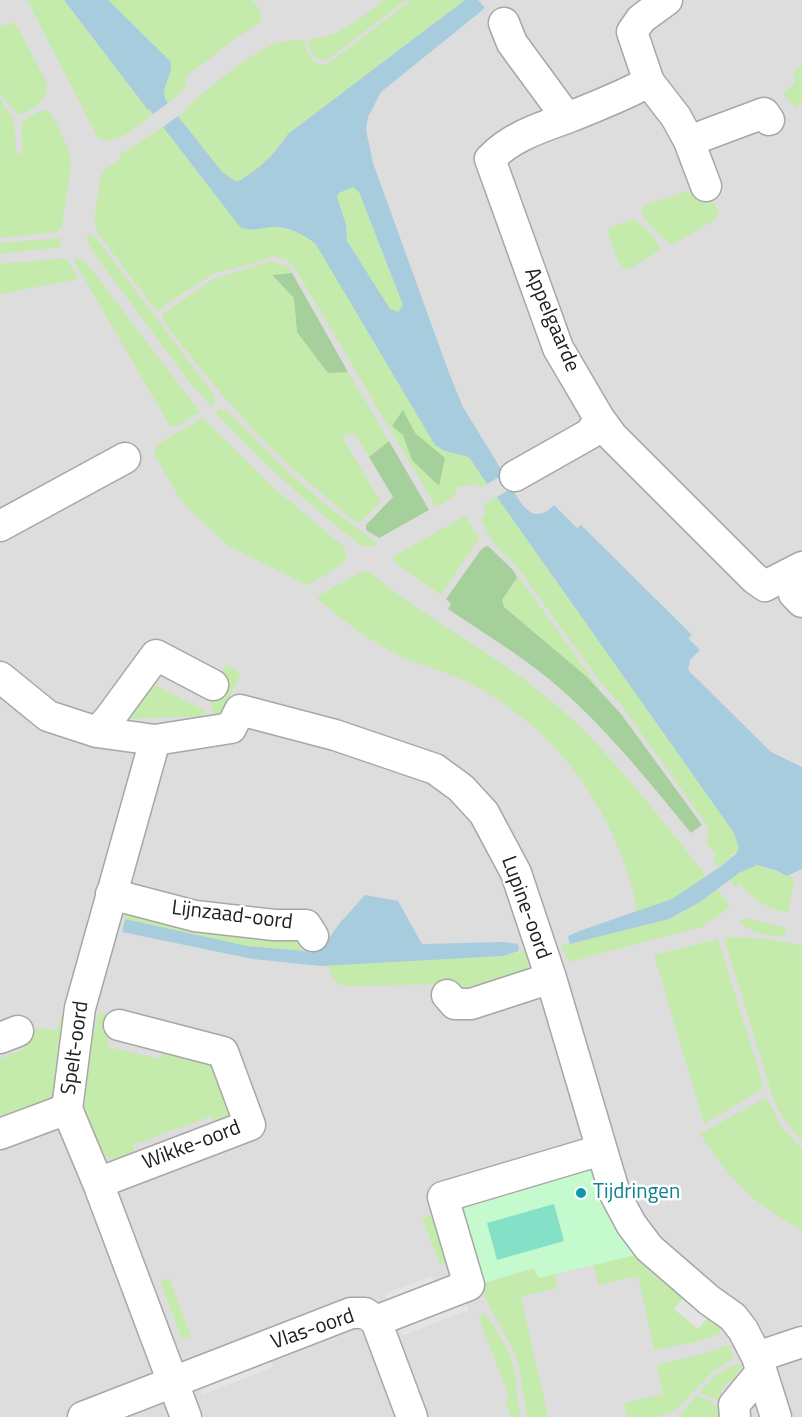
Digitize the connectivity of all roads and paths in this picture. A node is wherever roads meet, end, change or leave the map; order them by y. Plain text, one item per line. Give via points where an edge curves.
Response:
1 (666, 0) edge
2 (504, 23) dead end
3 (649, 82) junction
4 (567, 118) junction
5 (769, 120) dead end
6 (689, 141) junction
7 (706, 186) dead end
8 (599, 418) junction
9 (125, 458) dead end
10 (515, 476) dead end
11 (0, 526) edge
12 (799, 588) edge
13 (213, 685) dead end
14 (4, 689) edge
15 (98, 732) junction
16 (155, 740) junction
17 (111, 894) junction
18 (313, 936) dead end
19 (551, 978) junction
20 (447, 995) dead end
21 (119, 1025) dead end
22 (67, 1109) junction
23 (0, 1134) edge
24 (602, 1150) junction
25 (98, 1183) junction
26 (376, 1322) junction
27 (802, 1342) edge
28 (759, 1364) junction
29 (173, 1382) junction
30 (83, 1417) edge
31 (186, 1417) edge
32 (412, 1417) edge
33 (735, 1417) edge
34 (776, 1417) edge

1 - 3 street via 641,19 632,32
2 - 4 street via 512,43
3 - 4 street, Appelgaarde
3 - 6 street
4 - 8 street, Appelgaarde via 530,131 490,159 558,348
5 - 6 street via 764,113
6 - 7 street
8 - 10 street via 591,432
8 - 12 street, Appelgaarde via 612,436 754,578 765,586
9 - 11 street
13 - 15 street via 156,655
14 - 15 street, Lupine-oord via 48,716
15 - 16 street, Lupine-oord
16 - 17 street, Spelt-oord
16 - 19 street, Lupine-oord via 231,728 240,710 335,735 435,769 484,813 516,873
17 - 18 street, Lijnzaad-oord via 195,916 306,925
17 - 22 street, Spelt-oord via 80,1008
19 - 20 street via 471,1004 455,1004
19 - 24 street, Lupine-oord
21 - 25 street, Wikke-oord via 223,1052 250,1125
22 - 23 street
22 - 25 street, Spelt-oord
24 - 26 street, Vlas-oord via 443,1197 469,1285
24 - 28 street, Lupine-oord via 615,1194 631,1224 649,1248 733,1317
25 - 29 street, Spelt-oord
26 - 29 street, Vlas-oord via 365,1313 351,1313
26 - 32 street
27 - 28 street
28 - 33 street via 734,1405
28 - 34 street, Lupine-oord
29 - 30 street, Vlas-oord
29 - 31 street, Spelt-oord

